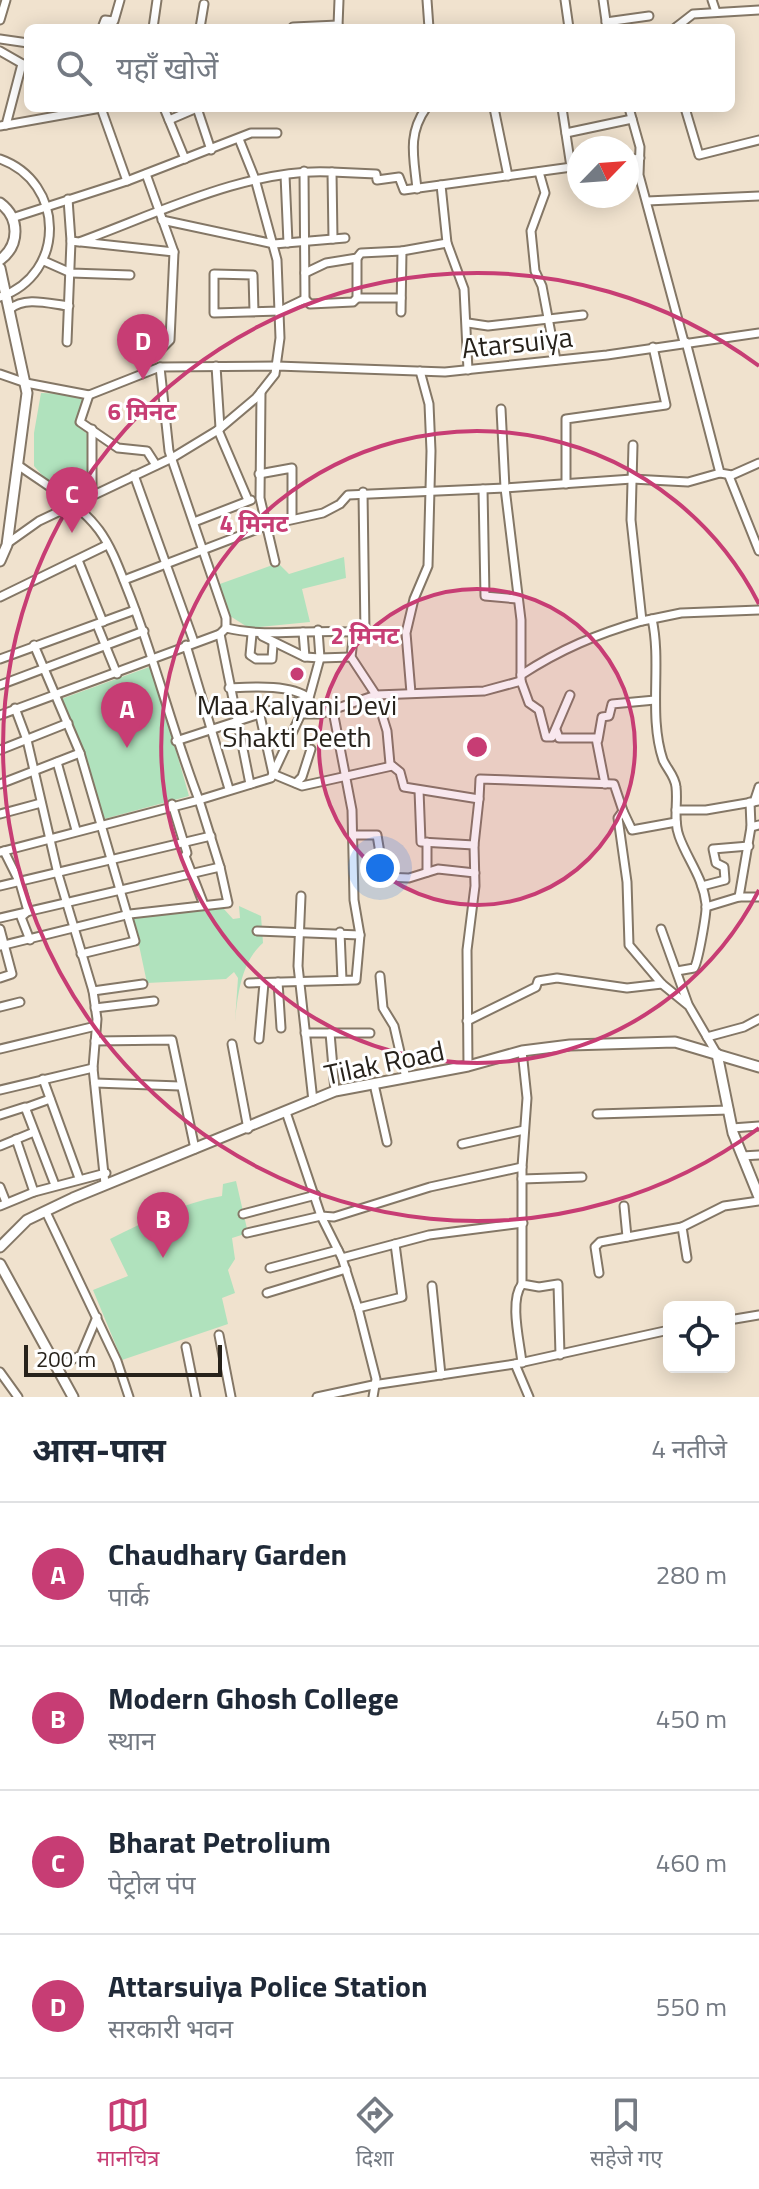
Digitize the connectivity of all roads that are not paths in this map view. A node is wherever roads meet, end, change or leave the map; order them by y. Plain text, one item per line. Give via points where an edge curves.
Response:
1 (4, 0) edge
2 (120, 0) edge
3 (157, 0) edge
4 (339, 0) edge
5 (427, 0) edge
6 (565, 0) edge
7 (603, 0) edge
8 (712, 0) edge
9 (733, 0) edge
10 (204, 4) dead end
11 (759, 10) edge
12 (716, 12) junction
13 (735, 12) junction
14 (649, 16) dead end
15 (0, 20) edge
16 (115, 24) edge
17 (154, 24) edge
18 (201, 24) edge
19 (338, 24) edge
20 (429, 24) edge
21 (568, 24) edge
22 (606, 24) edge
23 (611, 24) edge
24 (680, 24) edge
25 (0, 39) edge
26 (24, 42) edge
27 (0, 51) edge
28 (24, 65) edge
29 (24, 69) edge
30 (79, 112) edge
31 (102, 112) edge
32 (166, 112) edge
33 (188, 112) edge
34 (198, 112) edge
35 (423, 112) edge
36 (495, 112) edge
37 (563, 112) edge
38 (630, 112) edge
39 (686, 112) edge
40 (632, 119) junction
41 (169, 120) junction
42 (3, 126) edge
43 (277, 133) dead end
44 (566, 133) junction
45 (567, 137) edge
46 (239, 139) junction
47 (759, 140) edge
48 (211, 150) junction
49 (640, 158) joint
50 (0, 159) edge
51 (185, 159) junction
52 (567, 168) edge
53 (304, 171) junction
54 (332, 172) junction
55 (539, 172) junction
56 (146, 174) junction
57 (285, 175) junction
58 (508, 176) junction
59 (255, 179) junction
60 (127, 181) junction
61 (441, 185) junction
62 (417, 189) junction
63 (759, 196) edge
64 (68, 199) junction
65 (647, 201) junction
66 (0, 203) edge
67 (48, 206) junction
68 (161, 216) junction
69 (12, 218) junction
70 (345, 238) dead end
71 (333, 239) junction
72 (75, 242) junction
73 (288, 243) junction
74 (304, 243) junction
75 (447, 243) junction
76 (274, 244) junction
77 (402, 251) junction
78 (174, 252) junction
79 (357, 258) junction
80 (0, 260) edge
81 (44, 261) junction
82 (0, 268) edge
83 (71, 273) junction
84 (305, 273) junction
85 (130, 275) dead end
86 (4, 295) edge
87 (357, 298) junction
88 (401, 298) junction
89 (305, 299) junction
90 (69, 306) junction
91 (10, 309) junction
92 (280, 311) junction
93 (254, 312) junction
94 (401, 312) dead end
95 (583, 315) dead end
96 (547, 320) junction
97 (468, 323) junction
98 (759, 333) edge
99 (67, 342) dead end
100 (685, 342) junction
101 (653, 347) junction
102 (162, 348) dead end
103 (556, 360) junction
104 (216, 366) junction
105 (277, 366) junction
106 (160, 367) junction
107 (468, 370) junction
108 (420, 371) junction
109 (0, 374) edge
110 (26, 383) junction
111 (261, 392) junction
112 (89, 395) junction
113 (501, 409) dead end
114 (92, 429) junction
115 (219, 429) junction
116 (633, 445) dead end
117 (172, 458) junction
118 (759, 463) edge
119 (18, 465) junction
120 (156, 465) junction
121 (259, 474) junction
122 (134, 475) junction
123 (727, 475) junction
124 (632, 479) junction
125 (566, 484) junction
126 (505, 488) junction
127 (483, 489) junction
128 (429, 490) junction
129 (363, 492) junction
130 (92, 496) junction
131 (260, 498) junction
132 (248, 500) junction
133 (74, 505) junction
134 (292, 518) junction
135 (194, 522) junction
136 (268, 525) junction
137 (7, 545) junction
138 (107, 545) junction
139 (203, 549) junction
140 (759, 551) edge
141 (78, 560) junction
142 (0, 561) edge
143 (275, 562) dead end
144 (167, 563) junction
145 (124, 580) junction
146 (0, 597) edge
147 (517, 599) junction
148 (135, 610) junction
149 (759, 610) edge
150 (652, 619) junction
151 (642, 621) junction
152 (100, 624) junction
153 (318, 630) junction
154 (144, 631) junction
155 (223, 631) junction
156 (354, 631) junction
157 (303, 632) junction
158 (252, 634) junction
159 (262, 636) junction
160 (190, 643) junction
161 (273, 644) junction
162 (34, 645) junction
163 (106, 646) junction
164 (152, 657) junction
165 (305, 657) junction
166 (351, 657) junction
167 (320, 658) junction
168 (0, 659) edge
169 (44, 668) junction
170 (117, 674) junction
171 (521, 678) junction
172 (0, 685) edge
173 (229, 688) junction
174 (411, 693) junction
175 (376, 695) junction
176 (570, 695) dead end
177 (56, 697) junction
178 (309, 698) junction
179 (655, 700) junction
180 (15, 708) junction
181 (259, 711) junction
182 (333, 711) junction
183 (301, 714) junction
184 (0, 715) edge
185 (235, 720) junction
186 (68, 723) junction
187 (209, 729) junction
188 (556, 730) junction
189 (27, 740) junction
190 (176, 741) junction
191 (597, 741) junction
192 (311, 749) dead end
193 (0, 750) edge
194 (80, 753) junction
195 (57, 762) junction
196 (392, 766) junction
197 (33, 770) junction
198 (273, 774) junction
199 (344, 776) junction
200 (296, 783) junction
201 (0, 784) edge
202 (250, 784) junction
203 (605, 784) junction
204 (759, 787) edge
205 (229, 789) junction
206 (419, 790) junction
207 (479, 799) junction
208 (199, 800) junction
209 (755, 802) edge
210 (41, 803) junction
211 (172, 804) junction
212 (676, 810) junction
213 (623, 811) junction
214 (0, 814) edge
215 (676, 822) junction
216 (102, 823) junction
217 (755, 826) edge
218 (76, 830) junction
219 (353, 835) junction
220 (211, 836) junction
221 (50, 837) junction
222 (182, 841) junction
223 (427, 842) junction
224 (474, 845) junction
225 (749, 846) junction
226 (2, 852) edge
227 (112, 857) junction
228 (220, 867) junction
229 (427, 872) junction
230 (475, 873) junction
231 (58, 874) junction
232 (192, 874) junction
233 (17, 881) junction
234 (0, 886) edge
235 (702, 886) junction
236 (121, 889) junction
237 (301, 896) dead end
238 (739, 897) junction
239 (759, 897) edge
240 (67, 903) junction
241 (204, 905) junction
242 (706, 907) junction
243 (28, 911) junction
244 (130, 914) junction
245 (0, 918) edge
246 (75, 927) junction
247 (0, 929) edge
248 (661, 929) dead end
249 (257, 931) dead end
250 (298, 932) junction
251 (340, 932) junction
252 (360, 935) junction
253 (30, 940) junction
254 (2, 946) edge
255 (81, 954) junction
256 (677, 971) junction
257 (380, 976) dead end
258 (0, 978) edge
259 (342, 980) junction
260 (278, 982) junction
261 (249, 983) dead end
262 (264, 983) junction
263 (143, 984) dead end
264 (301, 984) junction
265 (662, 984) junction
266 (93, 991) junction
267 (154, 1001) dead end
268 (20, 1002) dead end
269 (689, 1006) junction
270 (0, 1007) edge
271 (95, 1008) junction
272 (759, 1019) edge
273 (467, 1021) junction
274 (96, 1026) junction
275 (281, 1028) dead end
276 (305, 1033) junction
277 (330, 1033) junction
278 (370, 1033) dead end
279 (707, 1037) junction
280 (259, 1039) dead end
281 (95, 1041) junction
282 (232, 1044) dead end
283 (0, 1049) edge
284 (522, 1051) junction
285 (717, 1054) junction
286 (468, 1066) junction
287 (759, 1067) edge
288 (93, 1068) junction
289 (406, 1078) junction
290 (43, 1079) junction
291 (95, 1083) junction
292 (374, 1084) junction
293 (180, 1086) junction
294 (0, 1090) edge
295 (335, 1091) junction
296 (50, 1099) junction
297 (313, 1101) junction
298 (25, 1108) junction
299 (729, 1110) junction
300 (286, 1112) junction
301 (597, 1114) dead end
302 (0, 1115) edge
303 (759, 1126) edge
304 (732, 1128) junction
305 (248, 1129) junction
306 (524, 1130) junction
307 (34, 1132) junction
308 (16, 1139) junction
309 (387, 1142) dead end
310 (462, 1144) dead end
311 (0, 1146) edge
312 (195, 1149) junction
313 (759, 1155) edge
314 (742, 1156) junction
315 (522, 1167) junction
316 (106, 1173) junction
317 (582, 1177) dead end
318 (79, 1178) junction
319 (522, 1179) junction
320 (105, 1184) junction
321 (55, 1185) junction
322 (0, 1187) edge
323 (34, 1192) junction
324 (316, 1195) junction
325 (759, 1199) edge
326 (3, 1204) edge
327 (624, 1206) dead end
328 (46, 1212) junction
329 (243, 1214) dead end
330 (321, 1216) junction
331 (523, 1223) junction
332 (682, 1227) junction
333 (247, 1233) dead end
334 (627, 1237) junction
335 (395, 1244) junction
336 (0, 1247) edge
337 (340, 1254) junction
338 (687, 1258) dead end
339 (0, 1264) edge
340 (270, 1268) dead end
341 (346, 1269) junction
342 (599, 1273) dead end
343 (522, 1284) junction
344 (432, 1286) dead end
345 (267, 1293) dead end
346 (358, 1308) junction
347 (759, 1315) edge
348 (97, 1317) junction
349 (735, 1319) edge
350 (663, 1331) edge
351 (219, 1335) dead end
352 (186, 1347) dead end
353 (560, 1355) junction
354 (519, 1363) junction
355 (57, 1368) junction
356 (0, 1372) edge
357 (441, 1375) junction
358 (373, 1385) junction
359 (348, 1393) edge
360 (18, 1397) edge
361 (73, 1397) edge
362 (129, 1397) edge
363 (196, 1397) edge
364 (231, 1397) edge
365 (317, 1397) edge
366 (373, 1397) edge
367 (529, 1397) edge

1 - 15 street
2 - 16 street
3 - 17 street
4 - 19 street
5 - 20 street
6 - 21 street
7 - 22 street
8 - 12 street
9 - 13 street
10 - 18 street
11 - 13 street
12 - 13 street
12 - 24 street via 693,14
14 - 23 street
25 - 26 street
27 - 28 street
29 - 42 street
30 - 42 street
31 - 60 street
32 - 41 street
33 - 41 street
34 - 48 street
35 - 62 street via 412,137
36 - 58 street
37 - 44 street
38 - 40 street
39 - 47 street via 699,155
40 - 44 street
40 - 49 street
41 - 51 street
43 - 46 street via 251,133
44 - 45 street
46 - 48 street
46 - 59 street
48 - 51 street
49 - 65 street
50 - 67 street via 26,173
51 - 56 street
52 - 55 street
53 - 54 street
53 - 57 street
53 - 74 street
54 - 62 street via 376,174 377,180 399,177 404,190
54 - 71 street
55 - 58 street
55 - 96 street via 545,193 531,231
56 - 60 street
56 - 68 street
57 - 59 street
57 - 73 street
58 - 61 street
59 - 68 street
59 - 76 street
60 - 64 street
61 - 62 street
61 - 75 street
63 - 65 street
64 - 67 street
64 - 72 street
65 - 100 street
66 - 69 main road
67 - 69 street
67 - 81 street via 51,234
68 - 72 street
68 - 76 street
68 - 78 street
69 - 80 main road via 14,241
70 - 71 street
71 - 74 street
72 - 78 street
72 - 83 street
73 - 74 street
73 - 76 street
74 - 84 street
75 - 77 street
75 - 97 street via 463,284
76 - 92 street
77 - 79 street via 361,253
77 - 88 street
78 - 102 street via 170,340
79 - 84 street
79 - 87 street
81 - 83 street
81 - 86 street via 28,281
82 - 86 main road
83 - 85 street
83 - 90 street
84 - 89 street
86 - 91 main road
87 - 88 street
87 - 89 street via 310,304
88 - 94 street
89 - 92 street
90 - 91 street via 35,302
90 - 99 street
91 - 110 main road
92 - 93 street
92 - 105 street
93 - 93 street via 214,313 214,274 253,275
95 - 96 street
96 - 97 street
96 - 103 street
97 - 107 street
98 - 100 street, Atarsuiya
100 - 101 street, Atarsuiya
100 - 123 street
101 - 103 street, Atarsuiya
101 - 125 street via 666,405 566,419
103 - 107 street, Atarsuiya
104 - 105 street, Atarsuiya
104 - 106 street, Atarsuiya
104 - 115 street
105 - 108 street, Atarsuiya
105 - 111 street
106 - 112 street
106 - 117 street
107 - 108 street, Atarsuiya
108 - 128 street via 429,404
109 - 110 street
110 - 112 street
110 - 119 main road
111 - 115 street
111 - 121 street
112 - 114 street via 79,418
113 - 126 street
114 - 120 street via 118,448 147,451
114 - 130 street
115 - 117 street
115 - 132 street
116 - 124 street
117 - 120 street
117 - 135 street
118 - 123 street
119 - 133 street
119 - 137 main road
120 - 122 street
121 - 131 street
121 - 134 street via 292,468
122 - 130 street
122 - 144 street
123 - 124 street via 688,482
123 - 140 street
124 - 125 street
124 - 151 street
125 - 126 street
126 - 127 street
126 - 147 street
127 - 128 street
127 - 147 street via 485,596
128 - 129 street
128 - 174 street via 428,566 406,633
129 - 134 street via 348,495 323,513
129 - 156 street via 366,619 365,633
130 - 133 street
131 - 132 street
131 - 136 street
132 - 135 street
133 - 137 street via 32,525
133 - 138 street via 99,529
134 - 136 street
135 - 139 street
136 - 139 street
136 - 143 street
137 - 142 main road
138 - 141 street
138 - 145 street
139 - 144 street
139 - 155 street
141 - 146 street
141 - 152 street
144 - 145 street
144 - 160 street
145 - 148 street
147 - 171 street
148 - 152 street
148 - 154 street
149 - 150 street
150 - 151 street
150 - 179 street
151 - 171 street via 571,645
152 - 162 street
152 - 163 street
153 - 156 street
153 - 157 street
153 - 167 street
154 - 163 street
154 - 164 street
155 - 158 street
155 - 160 street
155 - 173 street
156 - 166 street
157 - 159 street
157 - 165 street
158 - 159 street
158 - 161 street via 250,655 256,659 272,659
159 - 161 street
160 - 164 street
160 - 187 street
161 - 165 street
162 - 168 street
162 - 169 street
163 - 169 street
163 - 170 street
164 - 170 street
164 - 190 street
165 - 167 street
166 - 167 street
166 - 175 street
167 - 178 street
169 - 172 street
169 - 177 street
170 - 177 street
171 - 174 street via 484,691
171 - 188 street via 529,703 539,710 546,737
173 - 178 street via 257,687
173 - 185 street
174 - 175 street
175 - 182 street
175 - 196 street
176 - 188 street
177 - 180 street
177 - 186 street
178 - 181 street
178 - 183 street
179 - 191 street via 612,704 609,716 602,717
179 - 212 street via 663,759 676,786
180 - 184 street
180 - 189 street
181 - 185 street
181 - 198 street
182 - 183 street
182 - 199 street
183 - 198 street
185 - 187 street
185 - 202 street
186 - 189 street
186 - 194 street
187 - 190 street
187 - 205 street
188 - 191 street via 559,738
189 - 193 street
189 - 197 street
190 - 208 street
191 - 203 street
192 - 200 street
194 - 195 street
194 - 216 street
195 - 197 street
195 - 218 street
196 - 199 street
196 - 206 street via 404,787
197 - 201 street
197 - 210 street
198 - 200 street
198 - 202 street
199 - 200 street
199 - 219 street
202 - 205 street
203 - 207 street via 480,779
203 - 213 street via 614,784
204 - 209 street
205 - 208 street
206 - 207 street
206 - 223 street via 420,839
207 - 224 street
208 - 211 street
208 - 220 street
209 - 212 street
209 - 217 street
210 - 214 street
210 - 221 street
211 - 216 street
211 - 222 street
212 - 215 street
213 - 215 street via 632,830
213 - 265 street via 618,818 629,945
215 - 235 street
216 - 218 street
216 - 227 street
217 - 225 street
218 - 221 street
219 - 229 street via 377,835 384,877
219 - 252 street
220 - 222 street
220 - 228 street
221 - 226 street
221 - 231 street
222 - 227 street
222 - 232 street
223 - 224 street
223 - 229 street
224 - 230 street
225 - 235 street via 713,849 725,880
225 - 238 street
226 - 233 street
227 - 231 street
227 - 236 street
228 - 232 street
228 - 241 street via 228,903
229 - 230 street
230 - 273 street
231 - 233 street
231 - 240 street
232 - 236 street
232 - 241 street
233 - 234 street
233 - 243 street
235 - 242 street
236 - 240 street
236 - 244 street
237 - 250 street
238 - 239 street
238 - 242 street
240 - 243 street
240 - 246 street
241 - 244 street
242 - 256 street via 698,964
243 - 245 street
243 - 253 street via 21,917
244 - 246 street
244 - 255 street via 135,941
246 - 253 street
246 - 255 street
247 - 254 street
248 - 256 street
249 - 250 street
250 - 251 street
250 - 264 street
251 - 252 street
251 - 259 street
252 - 259 street via 356,980
253 - 254 street
254 - 258 street via 12,974
255 - 266 street
256 - 269 street
257 - 289 street via 383,1008 394,1026
259 - 264 street
260 - 262 street
260 - 264 street
260 - 275 street
261 - 262 street
262 - 280 street
263 - 266 street
264 - 276 street
265 - 269 street
265 - 273 street via 627,988 551,978
266 - 271 street
267 - 271 street
268 - 270 street
269 - 279 street
271 - 274 street
272 - 279 street
273 - 286 street
274 - 281 street
274 - 283 street
276 - 277 street
276 - 297 street
277 - 278 street
277 - 295 street
279 - 285 street
281 - 288 street
281 - 293 street via 170,1038
282 - 305 street
284 - 285 main road, Tilak Road via 675,1042
284 - 286 main road, Tilak Road
284 - 306 street
285 - 287 main road, Tilak Road
285 - 299 main road
286 - 289 main road, Tilak Road
288 - 290 street
288 - 291 street
289 - 292 main road, Tilak Road
290 - 294 street
290 - 296 street
291 - 293 street
291 - 316 street
292 - 295 main road, Tilak Road
292 - 309 street
293 - 312 street
295 - 297 main road, Tilak Road
296 - 298 street
296 - 318 street
297 - 300 main road, Tilak Road
298 - 302 street
298 - 307 street
299 - 301 street
299 - 304 main road
300 - 305 main road, Tilak Road
300 - 324 street
303 - 304 street
304 - 314 main road
305 - 312 main road, Tilak Road
306 - 310 street
306 - 315 street
307 - 308 street
307 - 321 street
308 - 311 street
308 - 323 street
312 - 320 main road, Tilak Road
313 - 314 street
314 - 325 main road
315 - 319 street
315 - 330 street via 430,1187 334,1217
316 - 318 street
316 - 320 street
317 - 319 street
318 - 321 street
319 - 331 street
320 - 328 main road, Tilak Road
321 - 323 street
322 - 326 street
323 - 326 street
324 - 329 street
324 - 330 street
325 - 332 street via 724,1206
327 - 334 street
328 - 336 main road, Tilak Road via 27,1220
328 - 348 street
330 - 333 street
330 - 337 street
331 - 335 street
331 - 343 street
332 - 334 street
332 - 338 street
334 - 342 street via 595,1247
335 - 337 street
335 - 346 street via 402,1297
337 - 340 street
337 - 341 street
339 - 355 main road
341 - 345 street
341 - 346 street
343 - 353 street via 558,1284
343 - 354 street
344 - 357 street
346 - 358 street via 376,1379
347 - 349 street
348 - 355 street via 83,1352
348 - 362 street
350 - 353 street
351 - 364 street
352 - 363 street
353 - 354 street
354 - 357 street
354 - 367 street
355 - 361 main road
356 - 360 street
357 - 358 street
358 - 359 street
358 - 366 street
359 - 365 street

